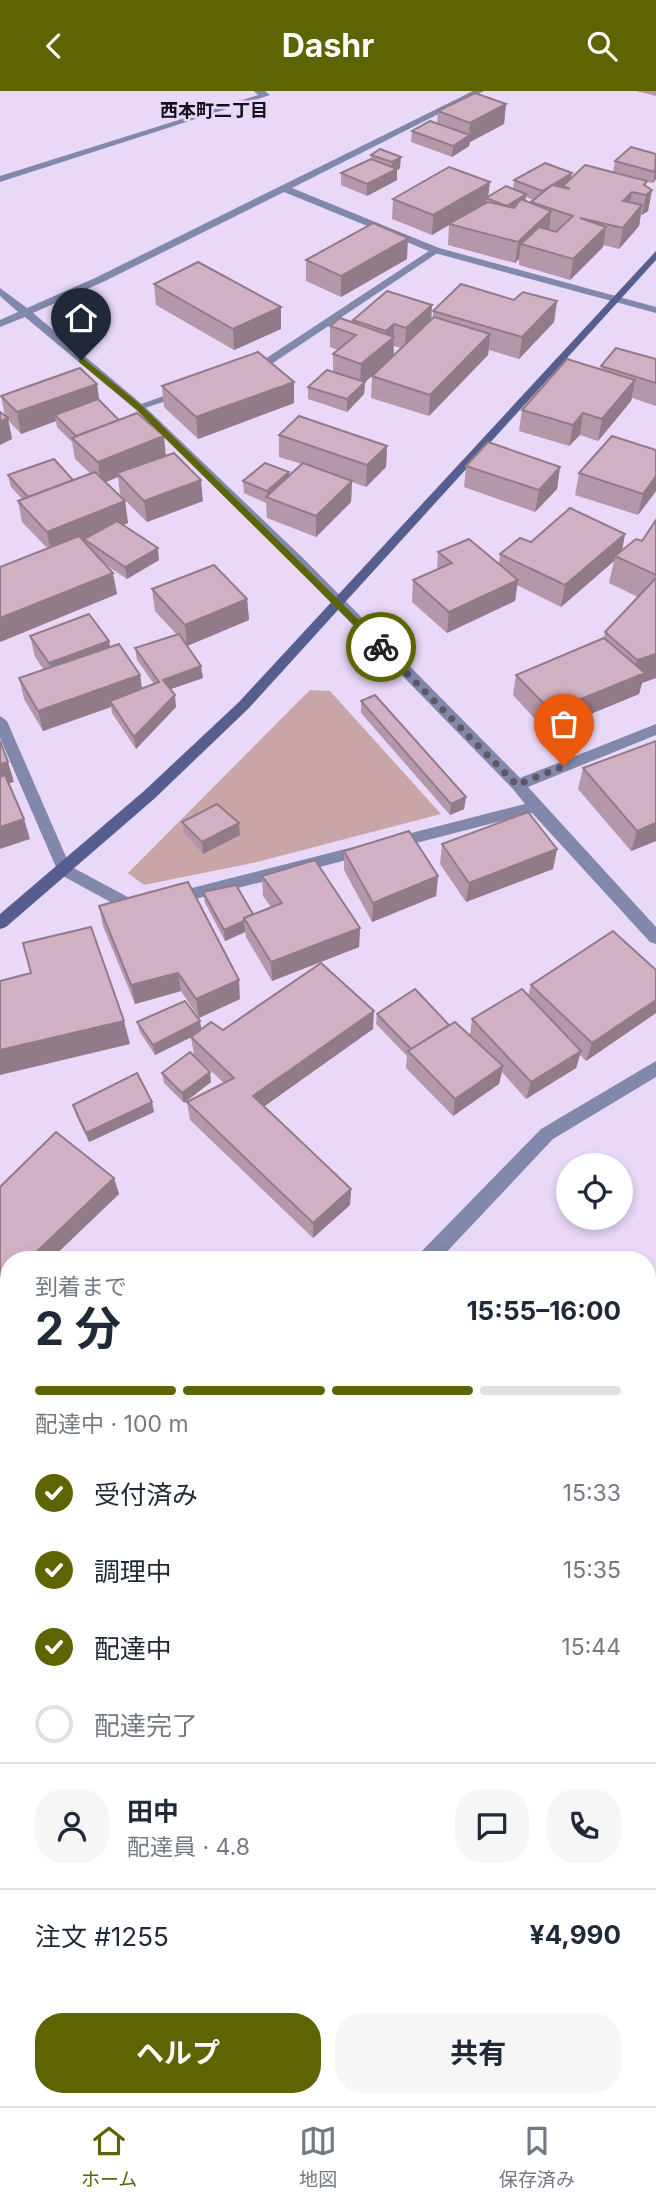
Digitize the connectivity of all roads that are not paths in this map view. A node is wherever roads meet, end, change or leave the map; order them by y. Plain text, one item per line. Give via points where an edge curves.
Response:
1 (258, 91) edge
2 (480, 91) edge
3 (0, 179) edge
4 (283, 188) junction
5 (435, 250) junction
6 (656, 254) edge
7 (0, 291) edge
8 (615, 299) junction
9 (656, 310) edge
10 (24, 313) junction
11 (0, 324) edge
12 (230, 375) edge
13 (191, 389) edge
14 (139, 407) junction
15 (340, 604) junction
16 (0, 721) edge
17 (656, 729) edge
18 (517, 785) junction
19 (535, 807) junction
20 (64, 870) junction
21 (0, 923) edge
22 (656, 938) edge
23 (656, 1067) edge
24 (435, 1251) edge

1 - 3 street via 266,95
2 - 4 street
4 - 5 street
4 - 10 street
5 - 8 street
5 - 12 street via 269,361
6 - 8 street
7 - 10 street
8 - 9 street
8 - 15 street
10 - 11 street
10 - 14 street
13 - 14 street
14 - 15 street
15 - 18 street
15 - 20 street via 201,749
16 - 20 street
17 - 18 street
18 - 19 street
19 - 20 street via 135,908
19 - 22 street
20 - 21 street
23 - 24 street via 547,1134

